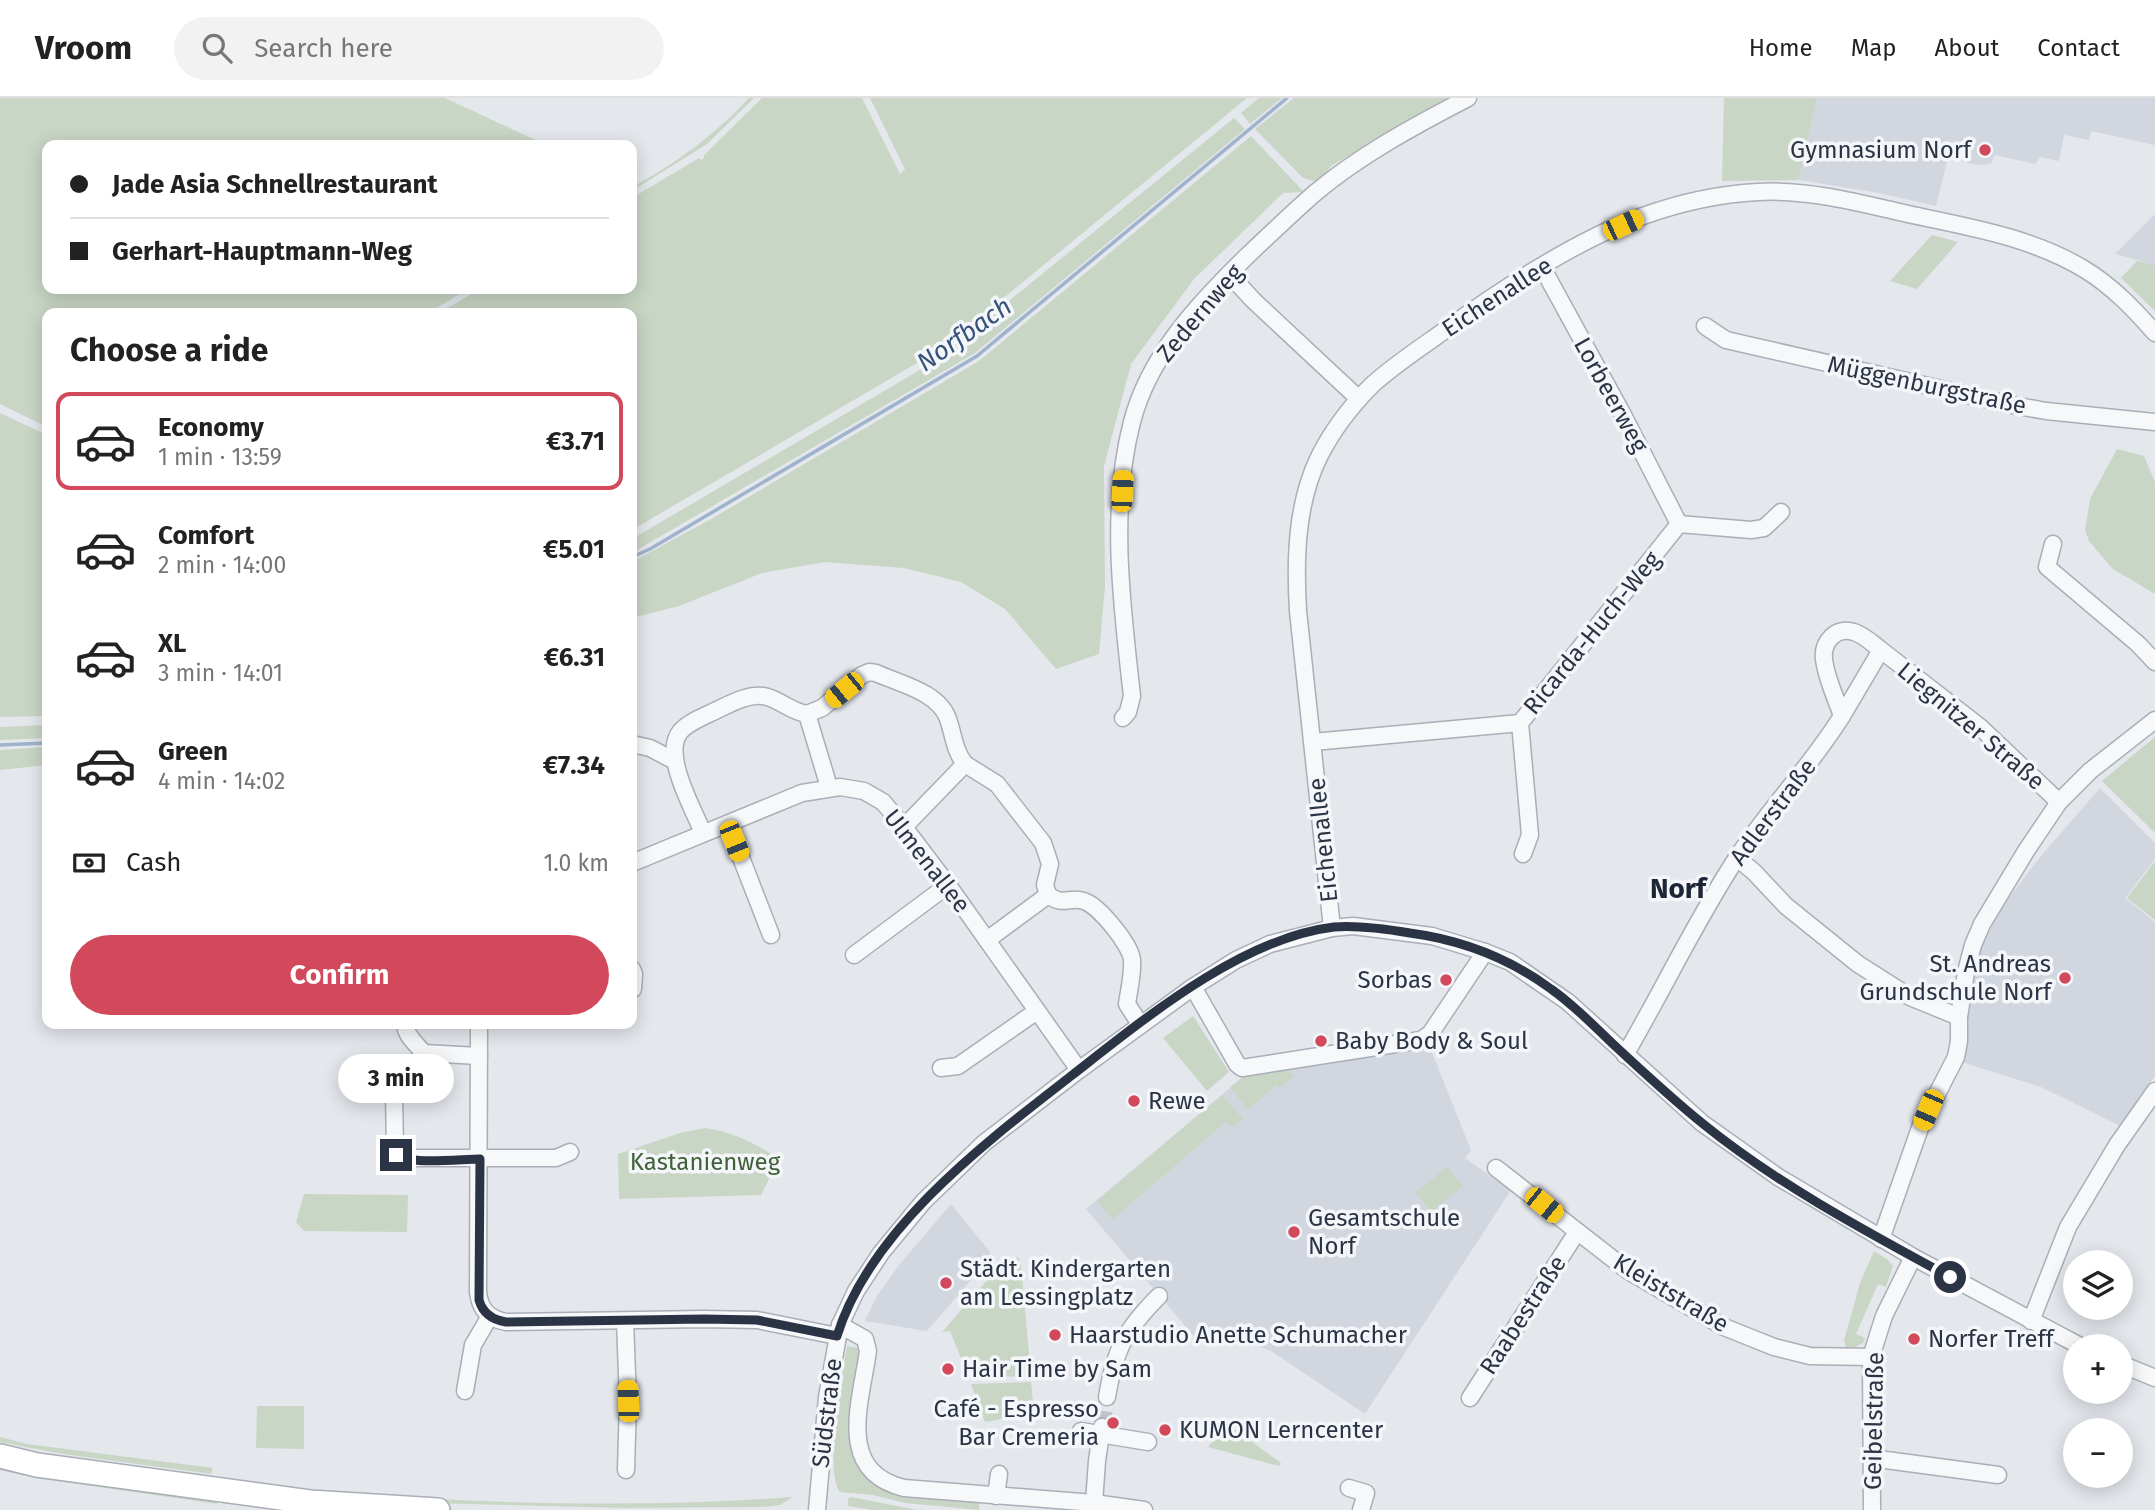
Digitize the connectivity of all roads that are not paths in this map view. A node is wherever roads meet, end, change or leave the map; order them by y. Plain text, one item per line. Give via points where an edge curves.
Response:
1 (1468, 98) edge
2 (1542, 267) junction
3 (1229, 274) junction
4 (1705, 326) dead end
5 (2155, 333) edge
6 (1359, 399) junction
7 (2155, 422) edge
8 (1781, 512) dead end
9 (1679, 524) junction
10 (2053, 544) dead end
11 (1881, 650) junction
12 (2155, 662) edge
13 (807, 714) junction
14 (1842, 716) junction
15 (1123, 718) dead end
16 (2155, 720) edge
17 (1520, 723) junction
18 (1313, 742) junction
19 (637, 745) edge
20 (673, 760) junction
21 (965, 765) junction
22 (829, 787) junction
23 (2059, 802) junction
24 (728, 824) junction
25 (904, 827) junction
26 (703, 833) junction
27 (1523, 854) dead end
28 (1737, 858) junction
29 (637, 861) edge
30 (948, 885) junction
31 (1048, 895) junction
32 (1332, 928) junction
33 (771, 935) dead end
34 (987, 940) junction
35 (1485, 952) junction
36 (854, 955) dead end
37 (1193, 987) junction
38 (1037, 1011) junction
39 (1959, 1017) junction
40 (1140, 1024) junction
41 (406, 1029) edge
42 (479, 1029) edge
43 (424, 1054) junction
44 (1625, 1055) junction
45 (479, 1056) junction
46 (941, 1068) dead end
47 (1079, 1070) junction
48 (2155, 1091) edge
49 (570, 1152) dead end
50 (480, 1159) junction
51 (1496, 1168) dead end
52 (1577, 1232) junction
53 (1881, 1239) junction
54 (1913, 1257) junction
55 (1159, 1296) dead end
56 (490, 1316) junction
57 (625, 1321) junction
58 (2031, 1321) junction
59 (838, 1331) junction
60 (2063, 1337) edge
61 (1871, 1357) junction
62 (2133, 1369) edge
63 (2155, 1378) edge
64 (465, 1391) dead end
65 (1107, 1396) tunnel mouth
66 (1470, 1398) dead end
67 (1081, 1431) dead end
68 (1102, 1431) junction
69 (1148, 1442) dead end
70 (0, 1456) edge
71 (1871, 1458) junction
72 (626, 1470) dead end
73 (999, 1474) dead end
74 (1998, 1475) dead end
75 (1349, 1488) dead end
76 (996, 1496) junction
77 (1094, 1503) junction
78 (438, 1510) edge
79 (817, 1510) edge
80 (1143, 1510) edge
81 (1362, 1510) edge
82 (1872, 1510) edge

1 - 3 street, Zedernweg via 1432,116 1316,192
2 - 5 street, Eichenallee via 1642,216 1683,204 1759,192 1793,194 1877,207 2028,243 2099,279
2 - 6 street, Eichenallee via 1415,351
2 - 9 street, Lorbeerweg
3 - 6 street
3 - 15 street, Zedernweg via 1168,345 1132,420 1120,554 1132,696
4 - 7 street, Müggenburgstraße via 1726,340 2007,404
6 - 18 street, Eichenallee via 1320,457 1298,532 1298,611
8 - 9 street via 1764,528 1751,530
9 - 17 street, Ricarda-Huch-Weg
10 - 12 street via 2047,567
11 - 14 street, Liegnitzer Straße
11 - 14 street, Liegnitzer Straße via 1847,631 1835,634 1825,644 1824,660
11 - 23 street, Liegnitzer Straße via 1980,727
13 - 20 street via 767,697 744,698 684,728 676,740
13 - 21 street via 822,708 862,675 876,673 937,702
13 - 22 street
14 - 28 street, Adlerstraße
16 - 23 street
17 - 18 street
17 - 27 street, Ricarda-Huch-Weg via 1530,835
18 - 32 street, Eichenallee
19 - 20 street
20 - 26 street
21 - 25 street
21 - 31 street via 997,784 1043,843 1051,864 1045,885
22 - 24 street, Ulmenallee via 802,793
22 - 25 street, Ulmenallee via 874,796
23 - 39 street via 1976,935
24 - 26 street, Ulmenallee
24 - 33 street
25 - 30 street, Ulmenallee
26 - 29 street, Ulmenallee
28 - 39 street via 1786,906 1858,964 1910,997
28 - 44 street, Adlerstraße
30 - 34 street, Ulmenallee
30 - 36 street
31 - 34 street
31 - 40 street via 1057,902 1082,901 1096,908 1130,951 1133,962 1127,1004
32 - 35 street, Südstraße via 1353,926 1432,936
32 - 37 street, Südstraße via 1270,944
34 - 38 street, Ulmenallee
35 - 37 street via 1430,1034 1421,1040 1241,1068
35 - 44 street, Südstraße via 1551,989
37 - 40 street, Südstraße
38 - 46 street via 958,1066
38 - 47 street, Ulmenallee
39 - 53 street via 1956,1057 1924,1117
40 - 47 street, Südstraße
41 - 43 street
42 - 45 street
43 - 45 street
43 - 50 street via 394,1090 396,1155 411,1160
44 - 53 street, Südstraße via 1728,1143
45 - 50 street
47 - 59 street, Südstraße via 979,1147 923,1202 881,1253 856,1291
48 - 58 street via 2068,1227
49 - 50 street via 556,1158
50 - 56 street via 478,1292 482,1308
51 - 52 street, Kleiststraße
52 - 61 street, Kleiststraße via 1628,1270 1744,1336 1810,1356
52 - 66 street, Raabestraße
53 - 54 street, Südstraße
54 - 58 street, Südstraße
54 - 61 street, Geibelstraße via 1884,1316
55 - 65 street via 1138,1317 1119,1347
56 - 57 street via 506,1322
56 - 64 street via 473,1345
57 - 59 street via 757,1320
57 - 72 street
58 - 60 street, Südstraße
59 - 76 street via 871,1336 856,1434 869,1470 904,1488
59 - 79 street, Südstraße
61 - 71 street, Geibelstraße
62 - 63 street
67 - 68 street
68 - 69 street
68 - 77 street
70 - 78 main road via 37,1465 351,1506
71 - 74 street
71 - 82 street, Geibelstraße
73 - 76 street
75 - 81 street via 1371,1494
76 - 77 street
77 - 80 street

